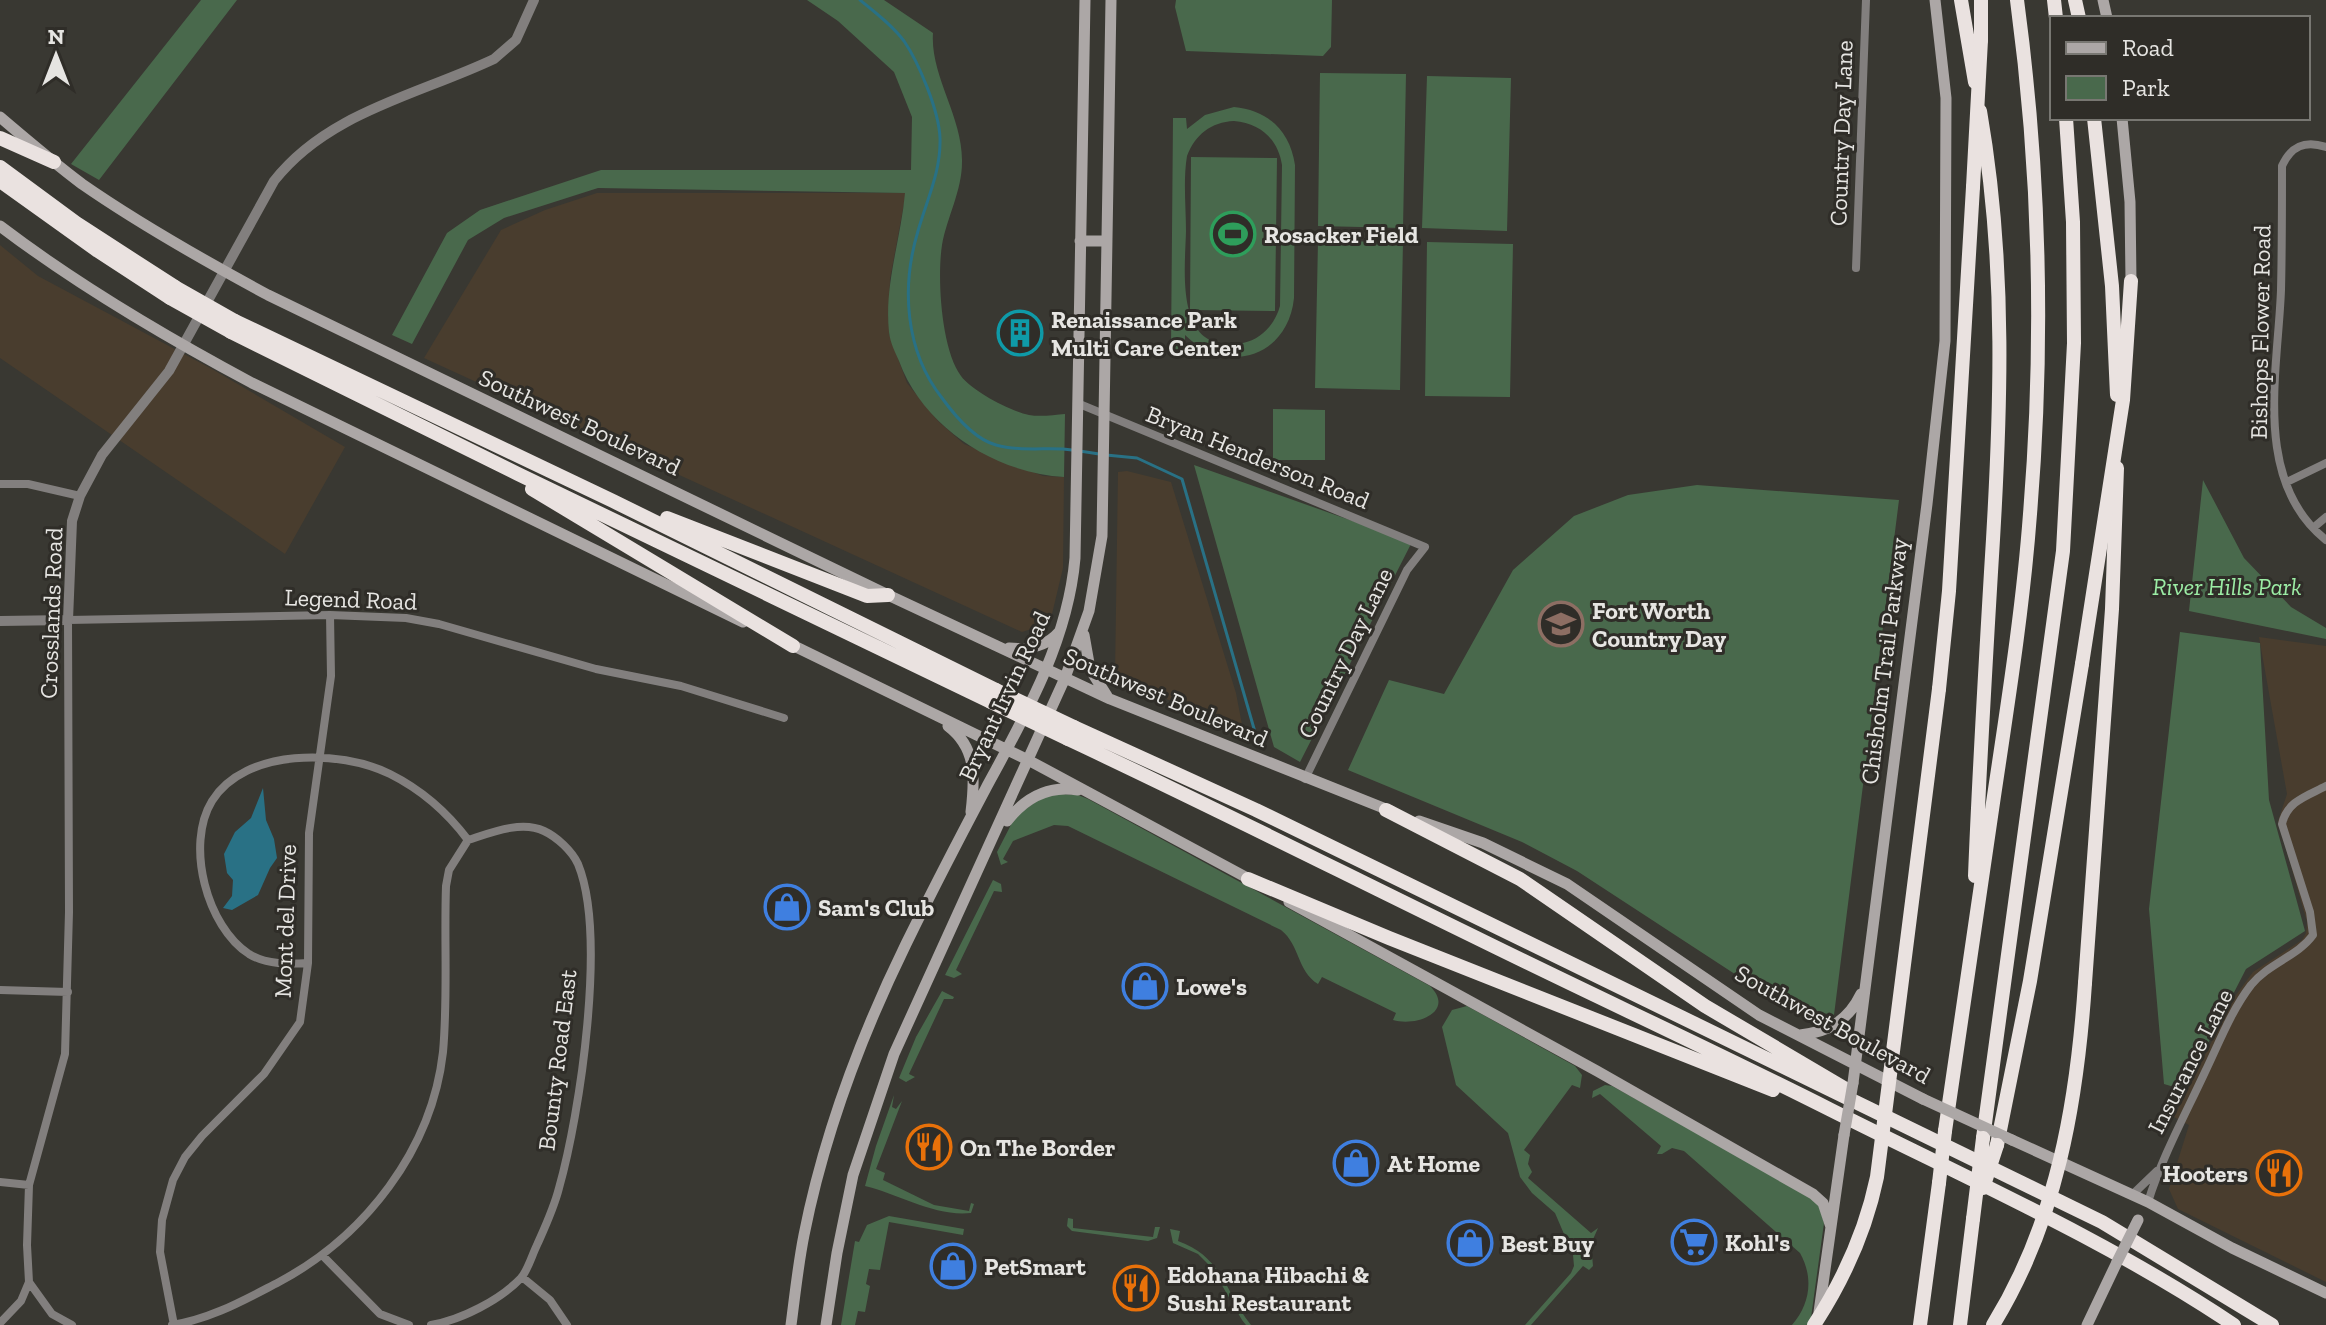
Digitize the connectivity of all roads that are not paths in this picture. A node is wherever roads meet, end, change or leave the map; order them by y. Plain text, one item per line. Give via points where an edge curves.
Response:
1 (534, 0) edge
2 (1085, 0) edge
3 (1111, 0) edge
4 (1866, 0) edge
5 (1935, 0) edge
6 (1961, 0) edge
7 (1981, 0) edge
8 (2017, 0) edge
9 (0, 117) edge
10 (2066, 120) edge
11 (2094, 120) edge
12 (2122, 120) edge
13 (0, 138) edge
14 (2326, 147) edge
15 (54, 162) junction
16 (0, 167) edge
17 (0, 181) edge
18 (0, 226) edge
19 (1080, 241) junction
20 (1107, 241) junction
21 (1856, 268) dead end
22 (223, 271) junction
23 (2131, 281) joint
24 (172, 292) junction
25 (233, 327) junction
26 (183, 347) junction
27 (1077, 403) junction
28 (1105, 415) junction
29 (2326, 463) edge
30 (518, 474) junction
31 (2287, 482) junction
32 (0, 484) edge
33 (80, 496) junction
34 (613, 501) junction
35 (2326, 517) edge
36 (2313, 528) junction
37 (2326, 540) edge
38 (1425, 547) joint
39 (888, 595) junction
40 (330, 615) junction
41 (68, 620) junction
42 (0, 621) edge
43 (1062, 628) junction
44 (1084, 631) junction
45 (994, 645) junction
46 (793, 646) junction
47 (1045, 669) junction
48 (1065, 678) junction
49 (993, 696) junction
50 (1110, 699) junction
51 (932, 713) junction
52 (784, 718) dead end
53 (1071, 733) junction
54 (1007, 750) junction
55 (319, 758) junction
56 (1028, 760) junction
57 (1305, 779) junction
58 (2326, 786) edge
59 (1086, 792) junction
60 (1386, 810) junction
61 (970, 819) junction
62 (996, 834) junction
63 (468, 840) junction
64 (1248, 879) junction
65 (1971, 959) junction
66 (308, 963) junction
67 (1865, 986) junction
68 (0, 990) edge
69 (68, 992) junction
70 (1799, 1035) junction
71 (1856, 1064) junction
72 (1830, 1110) junction
73 (1910, 1127) junction
74 (2157, 1171) junction
75 (0, 1182) edge
76 (29, 1185) junction
77 (2132, 1195) junction
78 (2148, 1202) junction
79 (1973, 1219) junction
80 (1831, 1227) junction
81 (322, 1255) junction
82 (522, 1277) junction
83 (29, 1282) junction
84 (2326, 1293) edge
85 (0, 1323) edge
86 (72, 1325) edge
87 (173, 1325) edge
88 (409, 1325) edge
89 (431, 1325) edge
90 (567, 1325) edge
91 (791, 1325) edge
92 (826, 1325) edge
93 (1816, 1325) edge
94 (1920, 1325) edge
95 (1960, 1325) edge
96 (1993, 1325) edge
97 (2087, 1325) edge
98 (2234, 1325) edge
99 (2272, 1325) edge

1 - 22 street, Crosslands Road via 516,40 494,59 329,130 298,153 274,181
2 - 19 main road, Bryant Irvin Road
3 - 20 main road, Bryant Irvin Road
4 - 21 street, Country Day Lane
5 - 67 main road, Chisholm Trail Parkway via 1946,98 1945,341
6 - 65 highway via 1992,176 2001,355
7 - 93 highway, bridge via 1949,591 1939,689 1877,1177 1855,1250
8 - 65 highway via 2037,245 2032,493 2022,602
9 - 15 main road, Southwest Boulevard
10 - 79 highway, bridge via 2074,309 2065,525
11 - 96 highway, bridge via 2118,382 2116,513 2078,1072 2062,1156 2036,1239
12 - 23 main road
13 - 15 highway
14 - 31 street, Bishops Flower Road via 2301,144 2289,151 2282,166 2273,432
15 - 22 main road, Southwest Boulevard
16 - 24 highway
17 - 24 highway via 89,244
18 - 26 main road
19 - 20 main road
19 - 27 main road, Bryant Irvin Road
20 - 28 main road, Bryant Irvin Road
22 - 26 street, Crosslands Road
22 - 39 main road, Southwest Boulevard
23 - 79 highway, bridge via 2123,400 2030,981 1997,1145
24 - 25 highway, bridge
25 - 30 highway
25 - 34 highway
26 - 33 street, Crosslands Road via 102,455
26 - 46 main road
27 - 28 street, Bryan Henderson Road
27 - 43 main road, Bryant Irvin Road via 1074,575
28 - 38 street, Bryan Henderson Road
28 - 44 main road, Bryant Irvin Road via 1100,557
29 - 31 street
30 - 46 highway via 533,491
30 - 49 highway
31 - 36 street, Bishops Flower Road
32 - 33 street via 28,484
33 - 41 street, Crosslands Road via 72,521
34 - 39 highway via 867,596
34 - 49 highway
35 - 36 street
36 - 37 street, Bishops Flower Road
38 - 57 street, Country Day Lane via 1407,570
39 - 45 main road, Southwest Boulevard
40 - 41 street, Legend Road
40 - 52 street, Legend Road via 439,624
40 - 55 street, Mont del Drive via 331,676
41 - 42 street, Legend Road
41 - 69 street, Crosslands Road
43 - 45 main road via 1037,646
43 - 47 main road, Bryant Irvin Road
44 - 48 main road, Bryant Irvin Road
44 - 50 main road via 1090,669
45 - 47 main road, Southwest Boulevard
46 - 51 main road
47 - 48 main road, Southwest Boulevard
47 - 54 main road, Bryant Irvin Road
48 - 50 main road, Southwest Boulevard
48 - 56 main road, Bryant Irvin Road
49 - 53 highway, bridge
50 - 57 main road, Southwest Boulevard
51 - 54 main road
51 - 61 main road via 969,752 974,773
53 - 72 highway
53 - 73 highway via 1256,810
54 - 56 main road
54 - 61 main road, Bryant Irvin Road
55 - 63 street via 388,773 447,813
55 - 66 street, Mont del Drive via 309,833
55 - 66 street via 273,761 228,784 211,803 203,823 200,857 213,909 237,945 269,962
56 - 59 main road
56 - 62 main road, Bryant Irvin Road
57 - 60 main road, Southwest Boulevard
58 - 74 street, Insurance Lane via 2291,804 2282,824 2313,935 2304,947 2266,970 2238,1004
59 - 62 main road via 1062,788 1038,794 1020,805
59 - 64 main road
60 - 70 main road, Southwest Boulevard via 1483,843 1567,884 1759,1015
60 - 73 highway via 1520,879 1705,1006
61 - 91 main road, Bryant Irvin Road via 896,964 853,1065 810,1206
62 - 92 main road, Bryant Irvin Road via 900,1039 868,1127 848,1198
63 - 81 street via 449,870 446,886 442,1054 426,1115 411,1153 383,1197
63 - 82 street, Bounty Road East via 514,828 546,832 577,862 591,924 588,1020 565,1161 548,1220
64 - 72 highway
64 - 80 main road via 1813,1194 1823,1203
65 - 94 highway, bridge
66 - 87 street, Mont del Drive via 300,1022 264,1074 185,1157 173,1180 160,1252
67 - 70 main road via 1849,1013 1830,1030
67 - 71 main road, Chisholm Trail Parkway
68 - 69 street
69 - 76 street, Crosslands Road via 65,1054
70 - 71 main road, Southwest Boulevard
71 - 77 main road, Southwest Boulevard, bridge
71 - 80 main road, Chisholm Trail Parkway, bridge
72 - 98 highway via 2106,1248
73 - 99 highway via 2102,1222
74 - 77 street, Insurance Lane
74 - 78 street, Insurance Lane
75 - 76 street
76 - 83 street, Crosslands Road
77 - 78 main road, Southwest Boulevard
78 - 84 main road, Southwest Boulevard
78 - 97 main road, bridge
79 - 95 highway
80 - 93 main road, Chisholm Trail Parkway
81 - 87 street via 227,1309
81 - 88 street via 380,1314
82 - 89 street, Bounty Road East via 482,1307
82 - 90 street via 550,1300
83 - 85 street via 21,1301
83 - 86 street via 52,1314

